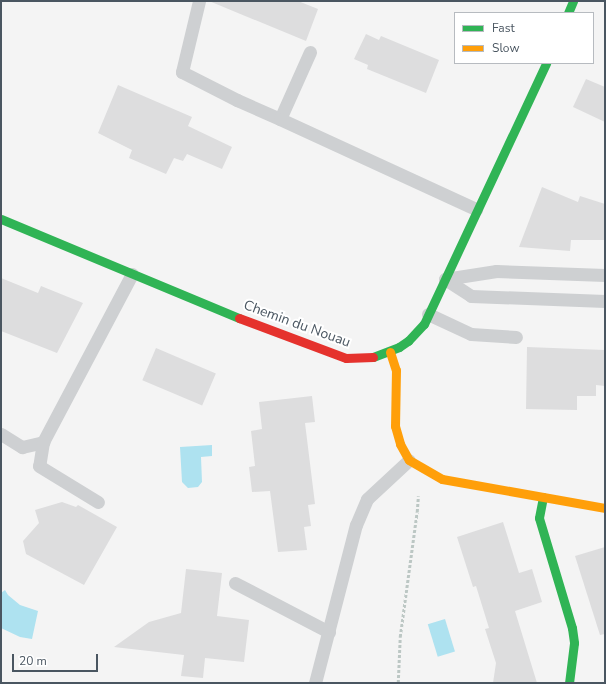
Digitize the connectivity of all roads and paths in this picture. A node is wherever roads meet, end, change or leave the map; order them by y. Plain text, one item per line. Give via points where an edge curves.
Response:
1 (199, 1) edge
2 (573, 1) edge
3 (568, 12) edge
4 (310, 52) dead end
5 (546, 64) edge
6 (280, 118) junction
7 (476, 210) junction
8 (1, 219) edge
9 (132, 274) junction
10 (605, 275) edge
11 (445, 279) junction
12 (605, 301) edge
13 (428, 314) junction
14 (516, 337) dead end
15 (390, 352) junction
16 (1, 434) edge
17 (43, 442) junction
18 (409, 460) junction
19 (418, 495) dead end
20 (543, 497) junction
21 (98, 502) dead end
22 (605, 508) edge
23 (235, 583) dead end
24 (328, 632) junction
25 (315, 683) edge
26 (398, 683) edge
27 (569, 683) edge

1 - 6 lane via 182,72
2 - 3 street
4 - 6 lane
5 - 7 street, Chemin du Nouau
6 - 7 lane
7 - 11 street, Chemin du Nouau
8 - 9 street, Chemin du Nouau
9 - 15 street, Chemin du Nouau via 269,330 346,358 369,358
9 - 17 lane
10 - 11 lane via 496,271
11 - 12 lane via 471,296
11 - 13 street, Chemin du Nouau
13 - 14 lane via 471,334
13 - 15 street, Chemin du Nouau via 424,324 408,341
15 - 18 street via 396,370 395,426 400,444
16 - 17 lane via 22,447
17 - 21 lane via 39,466
18 - 20 street via 442,479
18 - 24 lane via 366,499 356,525
19 - 26 path via 400,637
20 - 22 street
20 - 27 street via 539,518 572,628 574,643
23 - 24 lane
24 - 25 lane

